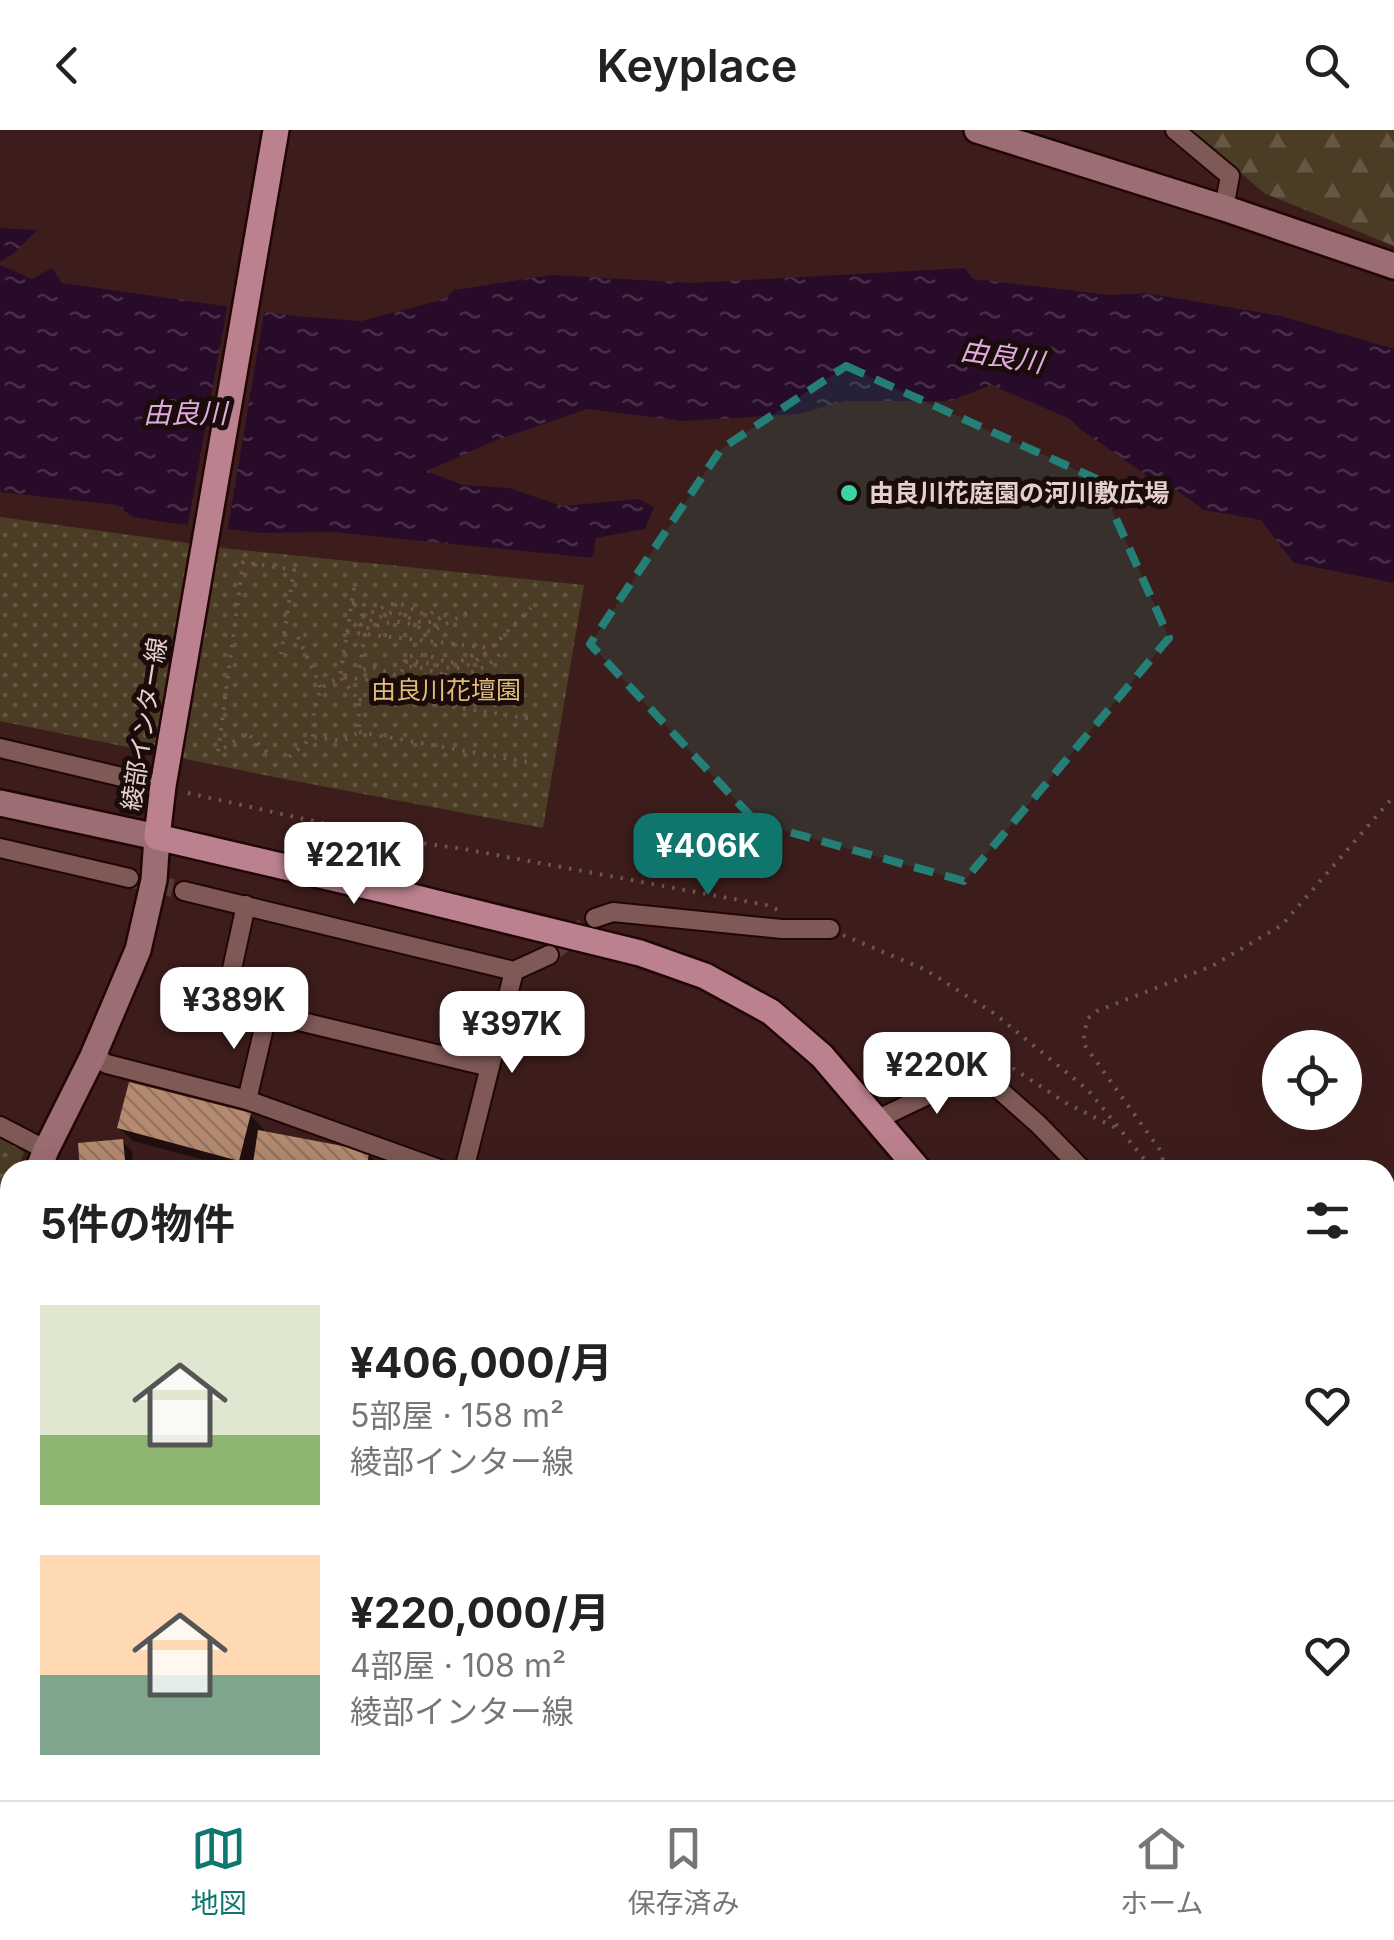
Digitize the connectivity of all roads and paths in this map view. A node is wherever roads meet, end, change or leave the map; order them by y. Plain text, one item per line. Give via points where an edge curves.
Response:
1 (276, 130) edge
2 (977, 130) edge
3 (1175, 130) edge
4 (1224, 208) junction
5 (1394, 266) edge
6 (354, 588) dead end
7 (352, 603) junction
8 (531, 608) dead end
9 (440, 610) dead end
10 (470, 611) dead end
11 (448, 613) dead end
12 (362, 617) junction
13 (360, 624) junction
14 (347, 632) junction
15 (366, 634) junction
16 (298, 637) dead end
17 (491, 648) junction
18 (281, 654) dead end
19 (500, 654) dead end
20 (473, 655) dead end
21 (405, 665) junction
22 (340, 677) junction
23 (321, 688) junction
24 (526, 696) dead end
25 (359, 700) junction
26 (532, 720) dead end
27 (359, 732) junction
28 (313, 737) junction
29 (0, 748) edge
30 (267, 752) dead end
31 (289, 757) dead end
32 (526, 762) dead end
33 (158, 777) junction
34 (188, 793) dead end
35 (1394, 796) edge
36 (0, 804) edge
37 (157, 837) junction
38 (0, 848) edge
39 (130, 878) tunnel mouth
40 (184, 891) tunnel mouth
41 (246, 905) junction
42 (782, 911) dead end
43 (595, 918) tunnel mouth
44 (830, 929) joint
45 (549, 955) tunnel mouth
46 (514, 971) junction
47 (267, 1015) junction
48 (94, 1056) junction
49 (490, 1067) junction
50 (978, 1071) junction
51 (247, 1100) junction
52 (876, 1120) junction
53 (0, 1126) edge
54 (1120, 1130) junction
55 (42, 1160) edge
56 (414, 1160) edge
57 (467, 1160) edge
58 (910, 1160) edge
59 (1073, 1160) edge
60 (1145, 1160) edge
61 (1163, 1160) edge

1 - 33 main road, 綾部インター線
2 - 4 street
3 - 4 street via 1230,176
4 - 5 street
6 - 7 path
7 - 12 path via 364,605
7 - 14 path
8 - 17 path
9 - 12 path via 419,614 392,604
10 - 13 path via 430,632 403,622 375,629
11 - 13 path via 424,624 395,611
12 - 13 path
14 - 15 path
14 - 22 path
15 - 17 path
15 - 21 path via 360,670 398,676
16 - 23 path
17 - 21 path via 476,662 450,670 418,661
18 - 30 path via 294,570 244,562 218,752 247,733
19 - 21 path via 452,676
20 - 21 path via 449,663 420,654 404,658
22 - 23 path
22 - 24 path
22 - 25 path
23 - 28 path
25 - 26 path via 397,698
25 - 27 path
27 - 28 path via 344,741
27 - 32 path
28 - 31 path
29 - 33 street
33 - 37 main road, 綾部インター線
34 - 42 path via 398,840
35 - 61 path via 1282,925 1212,966 1087,1019 1083,1043
36 - 37 street
37 - 48 street via 138,950
37 - 52 main road, 綾部インター線 via 640,953 705,976 771,1012 822,1056
38 - 39 street
40 - 41 street
41 - 46 street
41 - 47 street via 227,992 236,1006
43 - 44 street via 613,912
44 - 54 path via 926,970 995,1014 1088,1090
45 - 46 street
46 - 49 street
47 - 49 street
47 - 51 street
48 - 51 street
48 - 55 street
49 - 57 street
50 - 52 street
50 - 54 path via 1014,1069
50 - 59 street
51 - 56 street
52 - 58 main road, 綾部インター線
53 - 55 street
54 - 60 path

